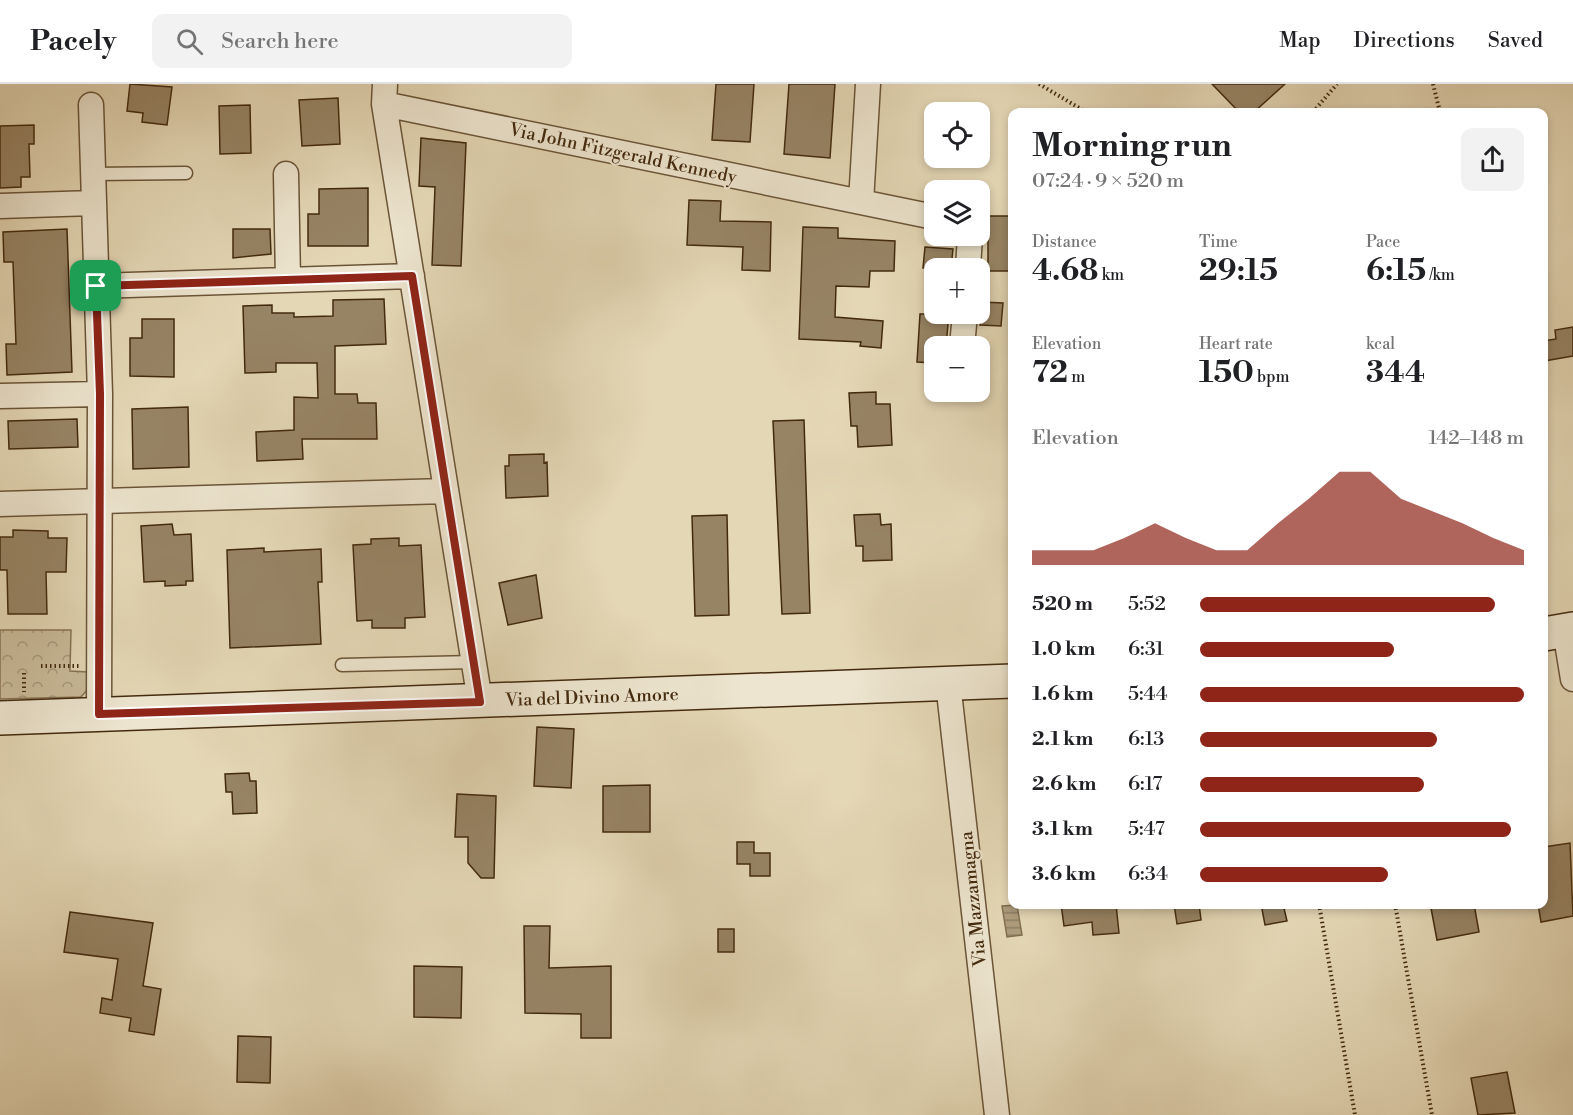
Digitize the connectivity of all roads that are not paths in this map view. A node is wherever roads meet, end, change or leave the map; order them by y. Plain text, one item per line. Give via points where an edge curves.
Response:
1 (868, 84) edge
2 (385, 94) edge
3 (91, 105) dead end
4 (186, 173) dead end
5 (93, 174) junction
6 (286, 174) dead end
7 (861, 202) junction
8 (93, 203) junction
9 (0, 206) edge
10 (924, 216) edge
11 (412, 276) junction
12 (288, 280) junction
13 (96, 286) junction
14 (100, 394) junction
15 (0, 396) edge
16 (446, 491) junction
17 (99, 501) junction
18 (0, 504) edge
19 (1560, 631) edge
20 (474, 662) junction
21 (342, 665) dead end
22 (1573, 679) edge
23 (1008, 681) edge
24 (948, 683) junction
25 (480, 702) junction
26 (99, 714) junction
27 (0, 718) edge
28 (997, 1115) edge

1 - 7 street
2 - 7 street, Via John Fitzgerald Kennedy
2 - 11 street, Via John Fitzgerald Kennedy
3 - 5 street
4 - 5 lane
5 - 8 street
6 - 12 street
7 - 10 street, Via John Fitzgerald Kennedy
8 - 9 street
8 - 13 street
11 - 12 street
11 - 16 street, Via John Fitzgerald Kennedy
12 - 13 street
13 - 14 street
14 - 15 street
14 - 17 street
16 - 17 street
16 - 20 street, Via John Fitzgerald Kennedy
17 - 18 street
17 - 26 street
19 - 22 street
20 - 21 lane
20 - 25 street, Via John Fitzgerald Kennedy
23 - 24 main road, Via del Divino Amore
24 - 25 main road, Via del Divino Amore
24 - 28 street, Via Mazzamagna
25 - 26 main road, Via del Divino Amore
26 - 27 main road, Via del Divino Amore

